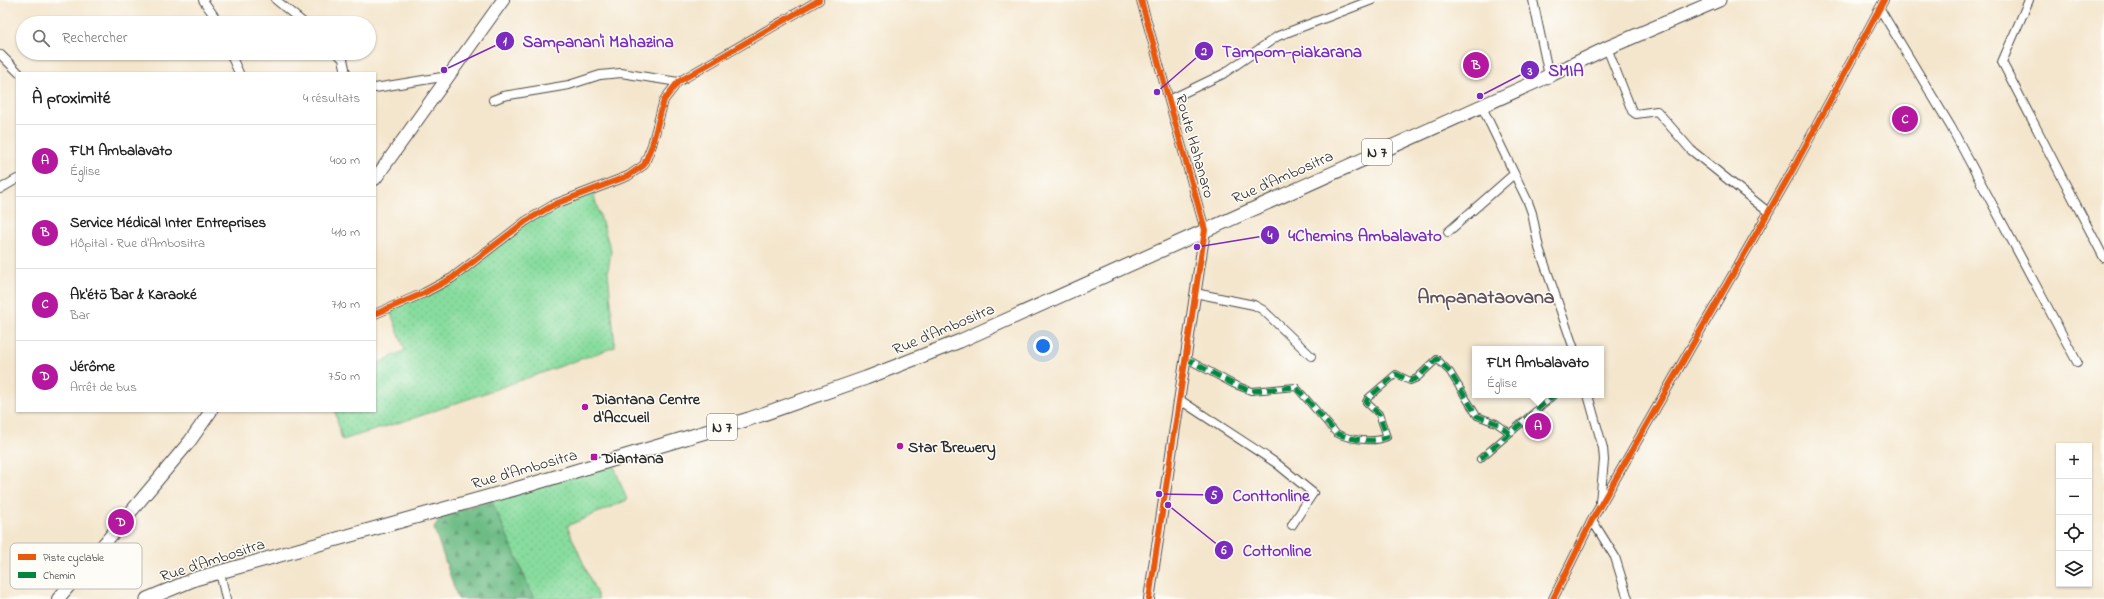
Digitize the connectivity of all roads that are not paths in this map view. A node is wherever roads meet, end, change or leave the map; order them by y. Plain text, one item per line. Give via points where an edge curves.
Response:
1 (203, 0) edge
2 (276, 0) edge
3 (503, 0) edge
4 (819, 0) edge
5 (1141, 0) edge
6 (1372, 0) edge
7 (1534, 0) edge
8 (1719, 0) edge
9 (1884, 0) edge
10 (2029, 0) edge
11 (1880, 9) junction
12 (214, 16) edge
13 (295, 16) edge
14 (1607, 48) junction
15 (1, 55) dead end
16 (233, 60) edge
17 (343, 60) edge
18 (18, 72) edge
19 (239, 72) edge
20 (346, 72) edge
21 (448, 76) junction
22 (1549, 76) junction
23 (678, 82) junction
24 (376, 88) edge
25 (492, 100) dead end
26 (1169, 100) junction
27 (1481, 106) junction
28 (1514, 174) junction
29 (376, 179) edge
30 (16, 180) edge
31 (0, 189) edge
32 (1767, 211) junction
33 (1205, 230) junction
34 (1448, 232) dead end
35 (2104, 258) edge
36 (1195, 293) junction
37 (376, 314) edge
38 (1573, 346) edge
39 (1311, 356) dead end
40 (1185, 358) junction
41 (2077, 362) dead end
42 (1551, 398) edge
43 (1589, 398) edge
44 (1180, 400) junction
45 (210, 412) edge
46 (217, 412) edge
47 (1510, 433) junction
48 (190, 441) junction
49 (1480, 459) dead end
50 (1599, 506) junction
51 (1592, 520) junction
52 (1292, 525) dead end
53 (105, 543) edge
54 (220, 572) junction
55 (66, 589) edge
56 (58, 599) edge
57 (146, 599) edge
58 (226, 599) edge
59 (1149, 599) edge
60 (1553, 599) edge
61 (1628, 599) edge

1 - 12 street
2 - 13 street
3 - 21 main road
4 - 23 street
5 - 26 street, Route Hahanaro
6 - 26 street via 1278,36 1223,74
7 - 22 street
8 - 14 main road, Rue d'Ambositra / N 7
9 - 11 street
10 - 35 street via 2002,62
11 - 32 street
11 - 41 street via 1951,127
14 - 22 main road, Rue d'Ambositra / N 7
14 - 32 street via 1632,111 1636,114 1657,111 1691,150
15 - 18 street
16 - 19 street
17 - 20 street
21 - 24 street
21 - 29 main road
22 - 27 main road, Rue d'Ambositra / N 7
23 - 25 street via 621,73 600,75 570,85
23 - 37 street via 664,100 644,166 628,176 555,204 526,221 452,278
26 - 33 street, Route Hahanaro
27 - 28 street
27 - 33 main road, Rue d'Ambositra / N 7
28 - 34 street
28 - 38 street via 1532,213 1539,248
30 - 31 street
32 - 50 street
33 - 36 street
33 - 54 main road, Rue d'Ambositra / N 7 via 960,341 816,396 589,467
36 - 39 street via 1254,305 1263,310
36 - 40 street
40 - 44 street
40 - 47 street via 1233,384 1251,390 1296,387 1336,433 1344,438 1381,440 1387,437 1379,414 1366,402 1368,398 1396,374 1410,381 1437,359 1450,372 1476,416 1496,423
42 - 47 street
43 - 50 street via 1603,448
44 - 52 street via 1276,463 1313,493
44 - 59 street
45 - 48 main road
46 - 48 street
47 - 49 street
48 - 53 main road
50 - 51 street
51 - 60 street
51 - 61 street via 1616,557
54 - 57 main road, Rue d'Ambositra / N 7
54 - 58 street
55 - 56 main road

